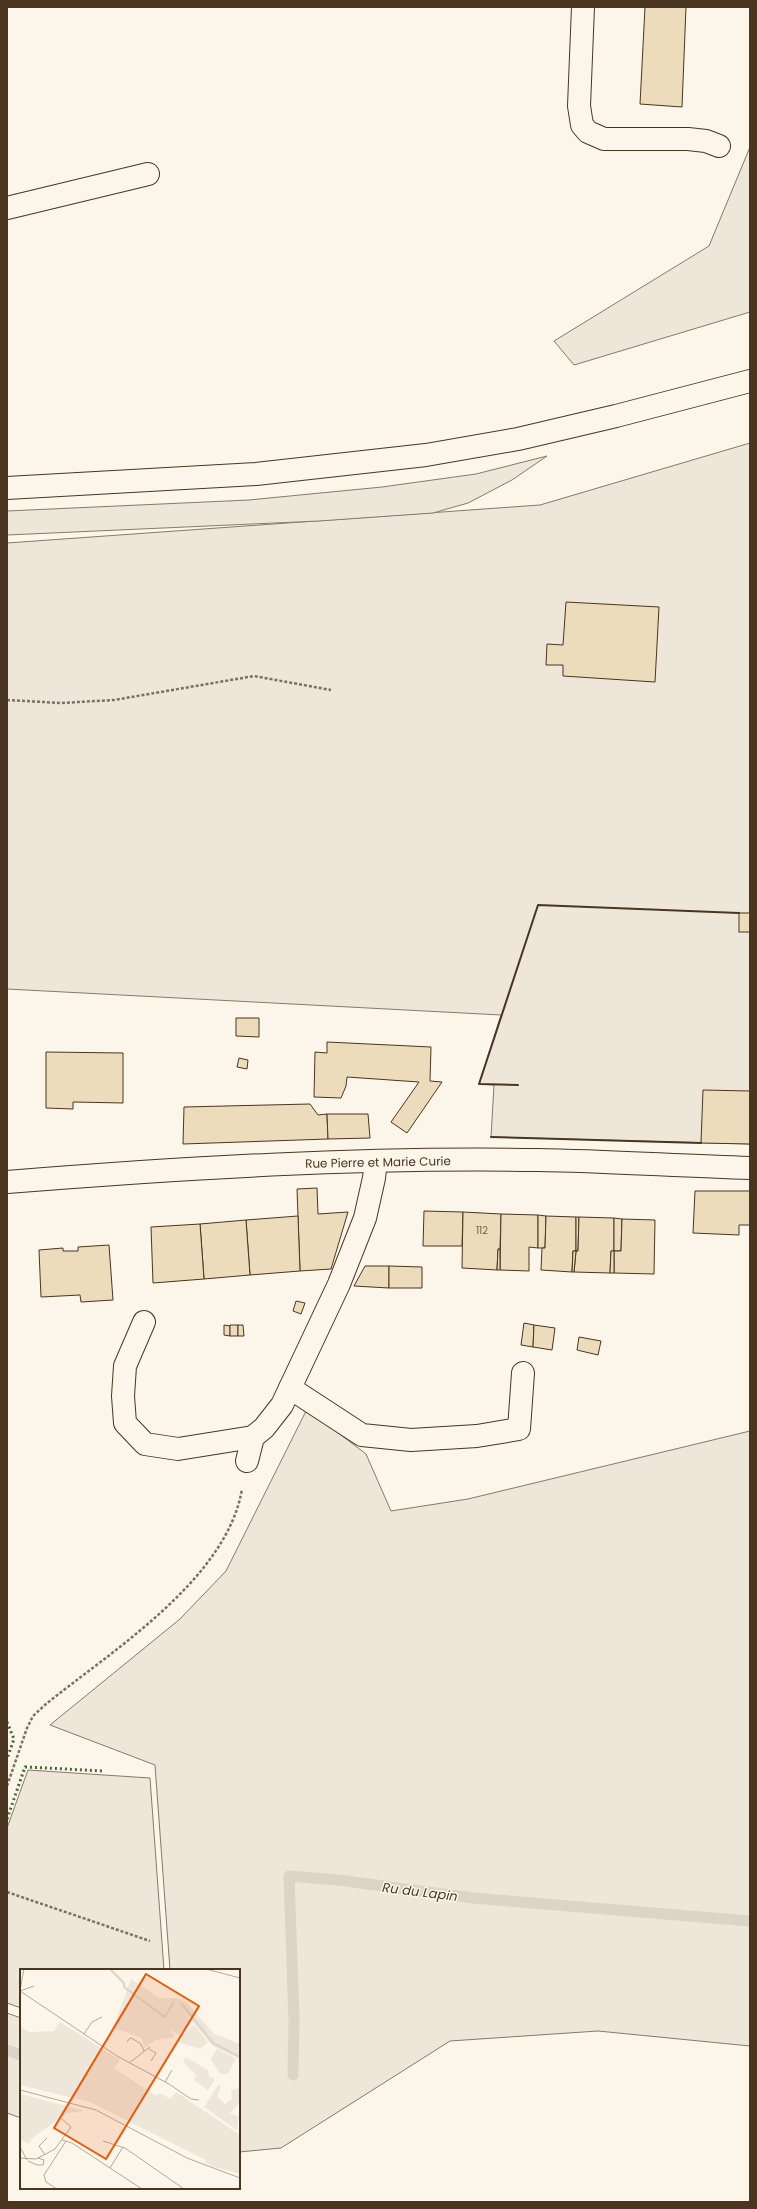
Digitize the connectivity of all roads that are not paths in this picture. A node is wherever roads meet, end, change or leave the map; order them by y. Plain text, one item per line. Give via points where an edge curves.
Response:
1 (583, 7) edge
2 (719, 146) dead end
3 (148, 174) dead end
4 (7, 208) edge
5 (750, 381) edge
6 (7, 488) edge
7 (376, 1161) junction
8 (750, 1168) edge
9 (7, 1182) edge
10 (144, 1322) dead end
11 (523, 1373) dead end
12 (290, 1388) junction
13 (253, 1437) junction
14 (247, 1461) road end

1 - 2 street via 579,116 588,132 604,140 688,139 706,141
3 - 4 street
5 - 6 street via 518,439 426,455 256,474
7 - 8 street, Rue Pierre et Marie Curie via 536,1160
7 - 9 street, Rue Pierre et Marie Curie via 262,1164
7 - 12 street via 365,1218 339,1284
10 - 13 street via 126,1366 123,1396 125,1423 145,1444 178,1448
11 - 12 street via 519,1429 411,1440 362,1435
12 - 13 street via 269,1423
13 - 14 street

